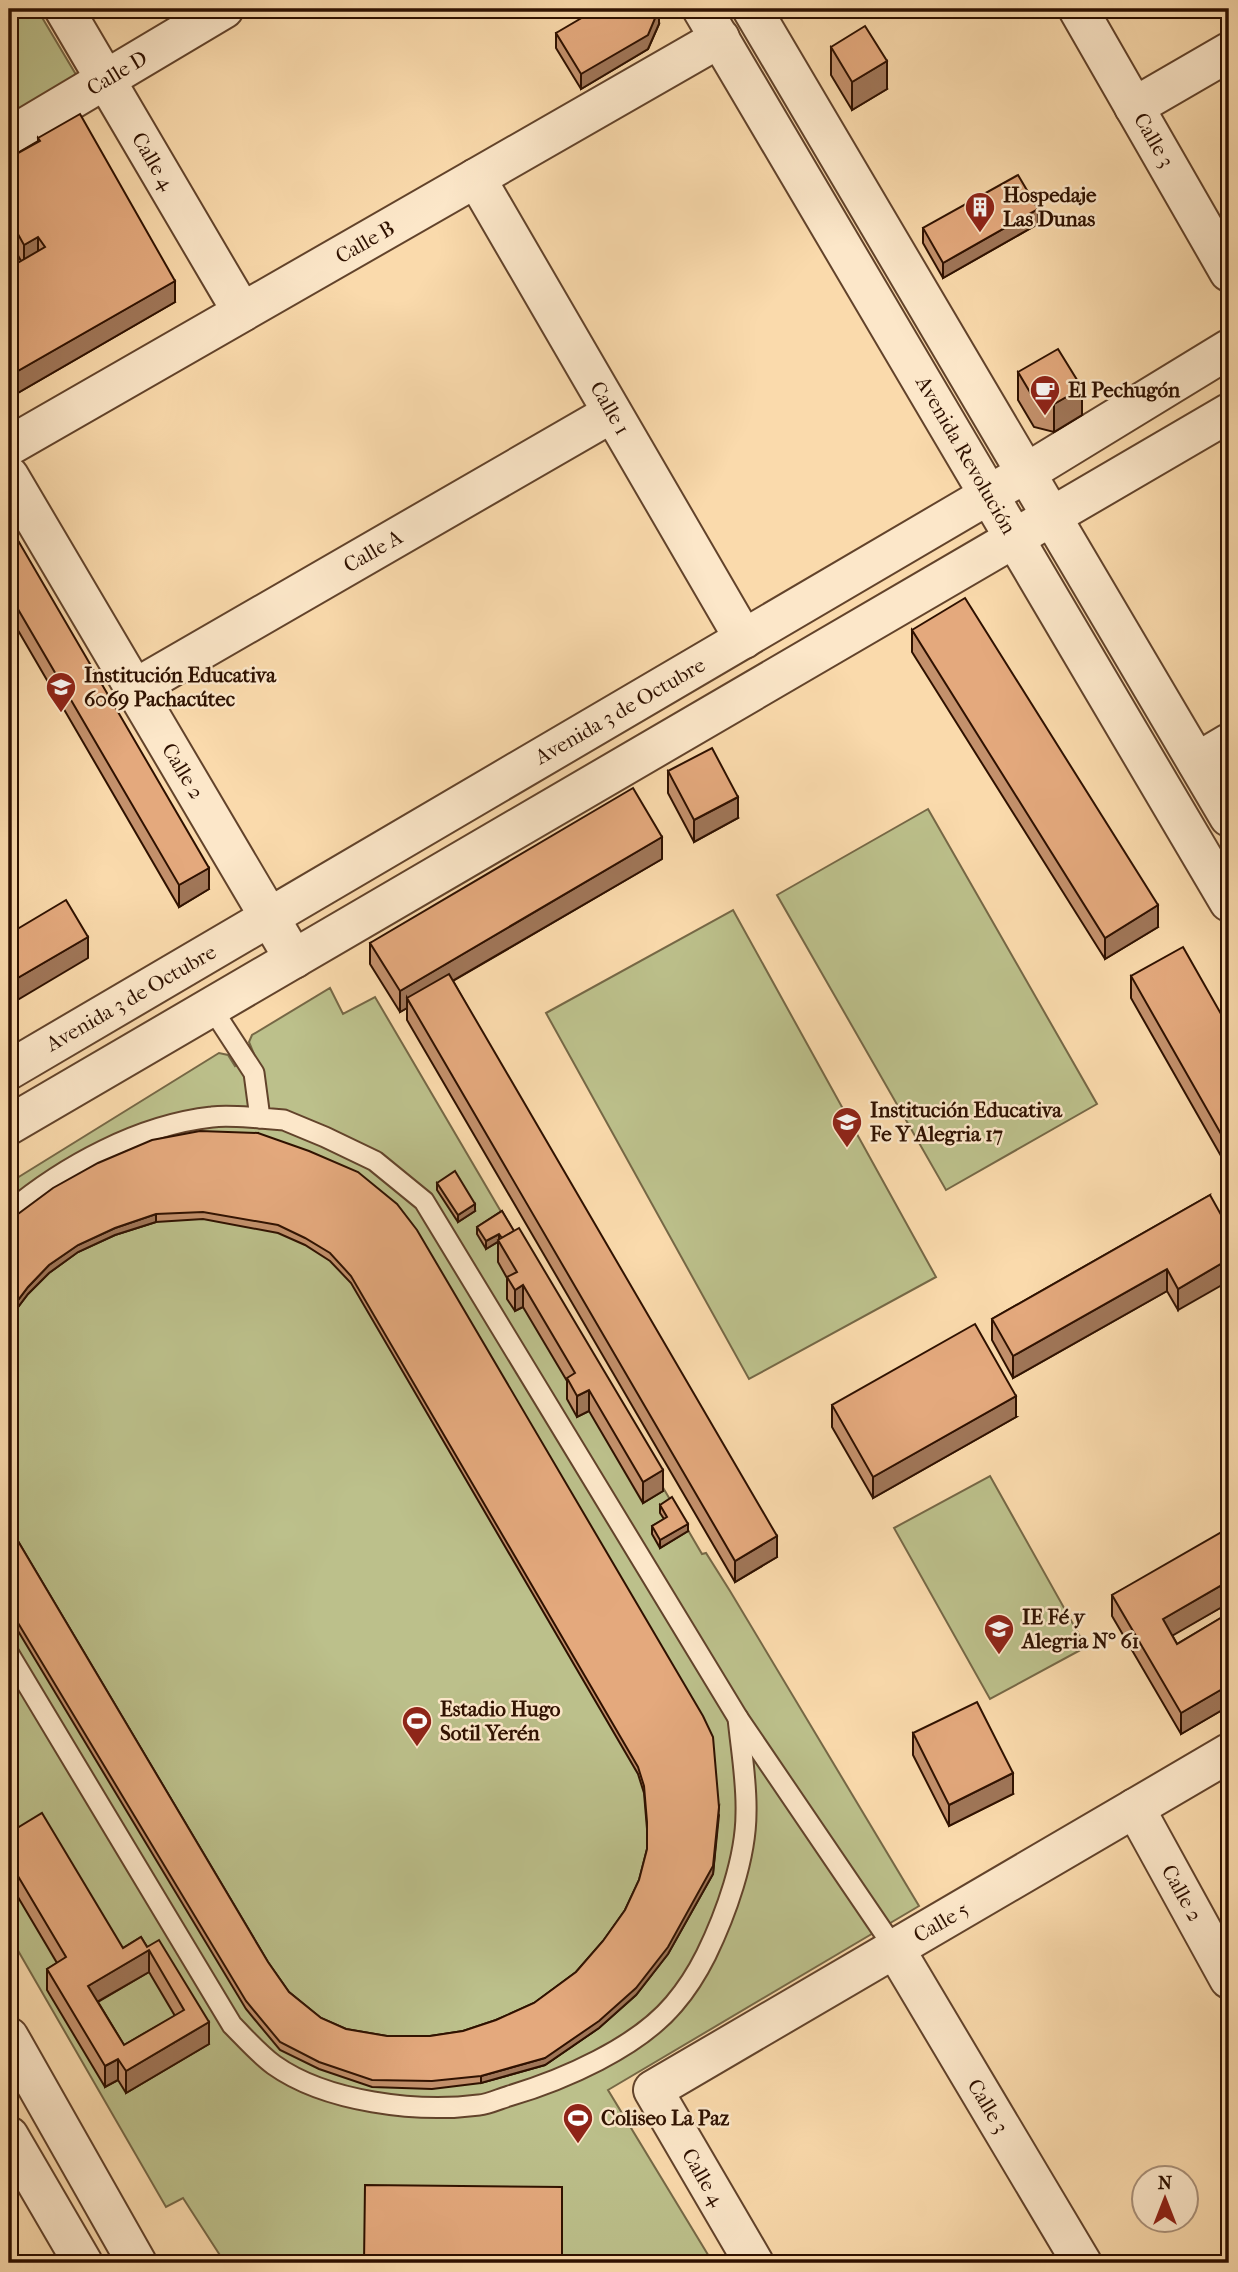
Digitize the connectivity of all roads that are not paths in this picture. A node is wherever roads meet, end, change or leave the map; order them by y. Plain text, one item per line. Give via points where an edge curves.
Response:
1 (64, 9) edge
2 (224, 9) edge
3 (1078, 9) edge
4 (759, 11) edge
5 (711, 23) edge
6 (1229, 52) edge
7 (105, 80) junction
8 (1134, 107) junction
9 (9, 137) edge
10 (476, 178) junction
11 (1229, 272) edge
12 (242, 312) junction
13 (1229, 349) edge
14 (612, 413) junction
15 (1229, 413) edge
16 (9, 446) edge
17 (1026, 473) junction
18 (9, 476) edge
19 (990, 495) junction
20 (1052, 517) junction
21 (1015, 538) junction
22 (730, 647) junction
23 (134, 688) junction
24 (742, 698) junction
25 (1229, 743) edge
26 (1197, 762) junction
27 (1229, 817) edge
28 (1229, 902) edge
29 (270, 917) junction
30 (294, 959) junction
31 (211, 1007) junction
32 (9, 1070) edge
33 (260, 1118) junction
34 (9, 1125) edge
35 (9, 1212) edge
36 (9, 1654) edge
37 (738, 1718) junction
38 (1229, 1753) edge
39 (1135, 1808) junction
40 (895, 1949) junction
41 (1229, 1979) edge
42 (9, 2037) edge
43 (653, 2090) joint
44 (9, 2136) edge
45 (83, 2263) edge
46 (137, 2263) edge
47 (754, 2263) edge
48 (1082, 2263) edge

1 - 7 street, Calle 4
2 - 7 street, Calle D
3 - 8 street, Calle 3
4 - 17 street, Avenida Revolución
5 - 10 street, Calle B
5 - 19 street, Avenida Revolución
6 - 8 street
7 - 9 street, Calle D
7 - 12 street, Calle 4
8 - 11 street, Calle 3
10 - 12 street, Calle B
10 - 14 street, Calle 1
12 - 16 street, Calle B
13 - 17 street, Avenida 3 de Octubre
14 - 22 street, Calle 1
14 - 23 street, Calle A
15 - 20 street
17 - 19 street, Avenida 3 de Octubre
17 - 20 street, Avenida Revolución
18 - 23 street, Calle 2
19 - 21 street, Avenida Revolución
19 - 22 street, Avenida 3 de Octubre
20 - 21 street
20 - 26 street, Avenida Revolución
21 - 24 street
21 - 28 street, Avenida Revolución
22 - 24 street, Calle 1
22 - 29 street, Avenida 3 de Octubre
23 - 29 street, Calle 2
24 - 30 street
25 - 26 street
26 - 27 street, Avenida Revolución
29 - 30 street, Calle 2
29 - 32 street, Avenida 3 de Octubre
30 - 31 street
31 - 33 lane via 254,1073
31 - 34 street
33 - 35 lane via 212,1117 142,1133 71,1167
33 - 37 lane via 284,1120 375,1161 424,1201
36 - 37 lane via 232,2025 274,2066 314,2085 356,2099 413,2108 480,2105 545,2085 643,2032 674,2004 705,1956 738,1867 747,1814
37 - 40 lane
38 - 39 street, Calle 5
39 - 40 street, Calle 5
39 - 41 street, Calle 2
40 - 43 street, Calle 5
40 - 48 street, Calle 3
42 - 46 street
43 - 47 street, Calle 4
44 - 45 street

